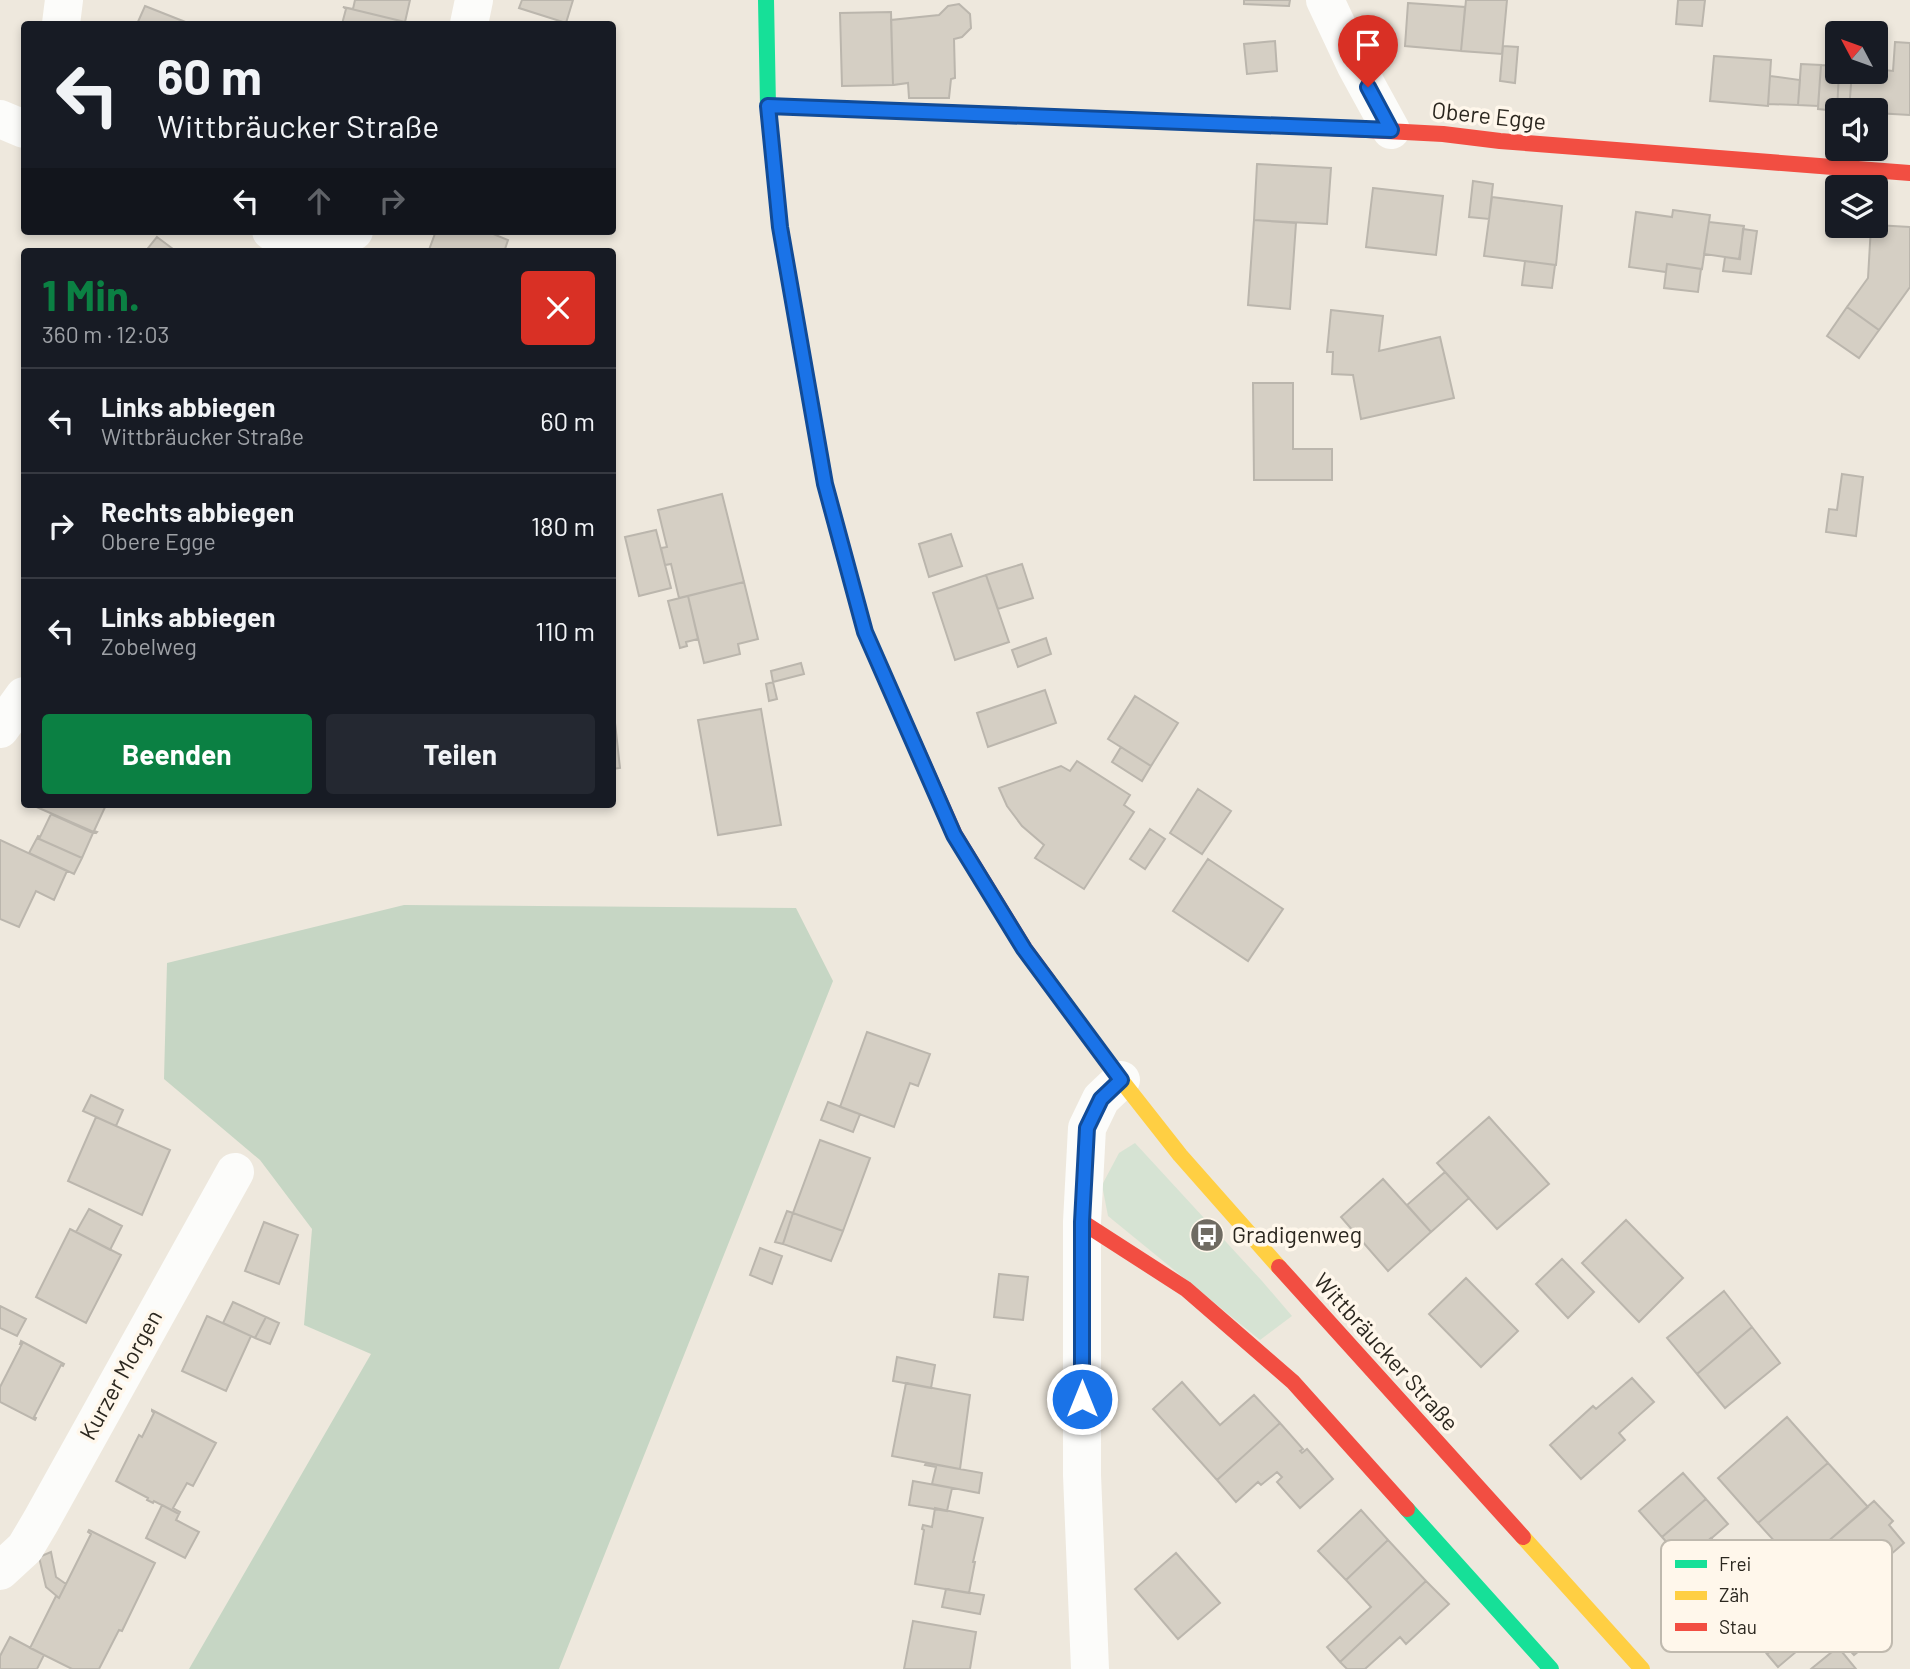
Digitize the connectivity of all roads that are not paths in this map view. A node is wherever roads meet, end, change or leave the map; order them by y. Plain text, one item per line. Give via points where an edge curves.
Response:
1 (64, 0) edge
2 (474, 0) edge
3 (766, 0) edge
4 (1325, 0) edge
5 (61, 21) edge
6 (470, 21) edge
7 (768, 106) junction
8 (0, 119) edge
9 (21, 128) edge
10 (1391, 130) junction
11 (1910, 173) edge
12 (277, 235) edge
13 (345, 235) edge
14 (295, 248) edge
15 (323, 248) edge
16 (21, 700) edge
17 (0, 729) edge
18 (1121, 1080) junction
19 (235, 1172) dead end
20 (1082, 1222) junction
21 (0, 1571) edge
22 (1090, 1669) edge
23 (1551, 1669) edge
24 (1642, 1669) edge

1 - 5 street
2 - 6 street
3 - 7 main road, Wittbräucker Straße
4 - 10 street
7 - 10 main road, Obere Egge
7 - 18 main road, Wittbräucker Straße via 780,227 825,484 865,632 954,835 1024,949
8 - 9 street
10 - 11 main road, Obere Egge
12 - 14 street
13 - 15 street
16 - 17 street
18 - 20 street via 1101,1099 1087,1128
18 - 24 main road, Wittbräucker Straße via 1255,1241
19 - 21 street, Kurzer Morgen via 41,1521 25,1548
20 - 22 street via 1082,1475
20 - 23 main road via 1186,1289 1293,1382

